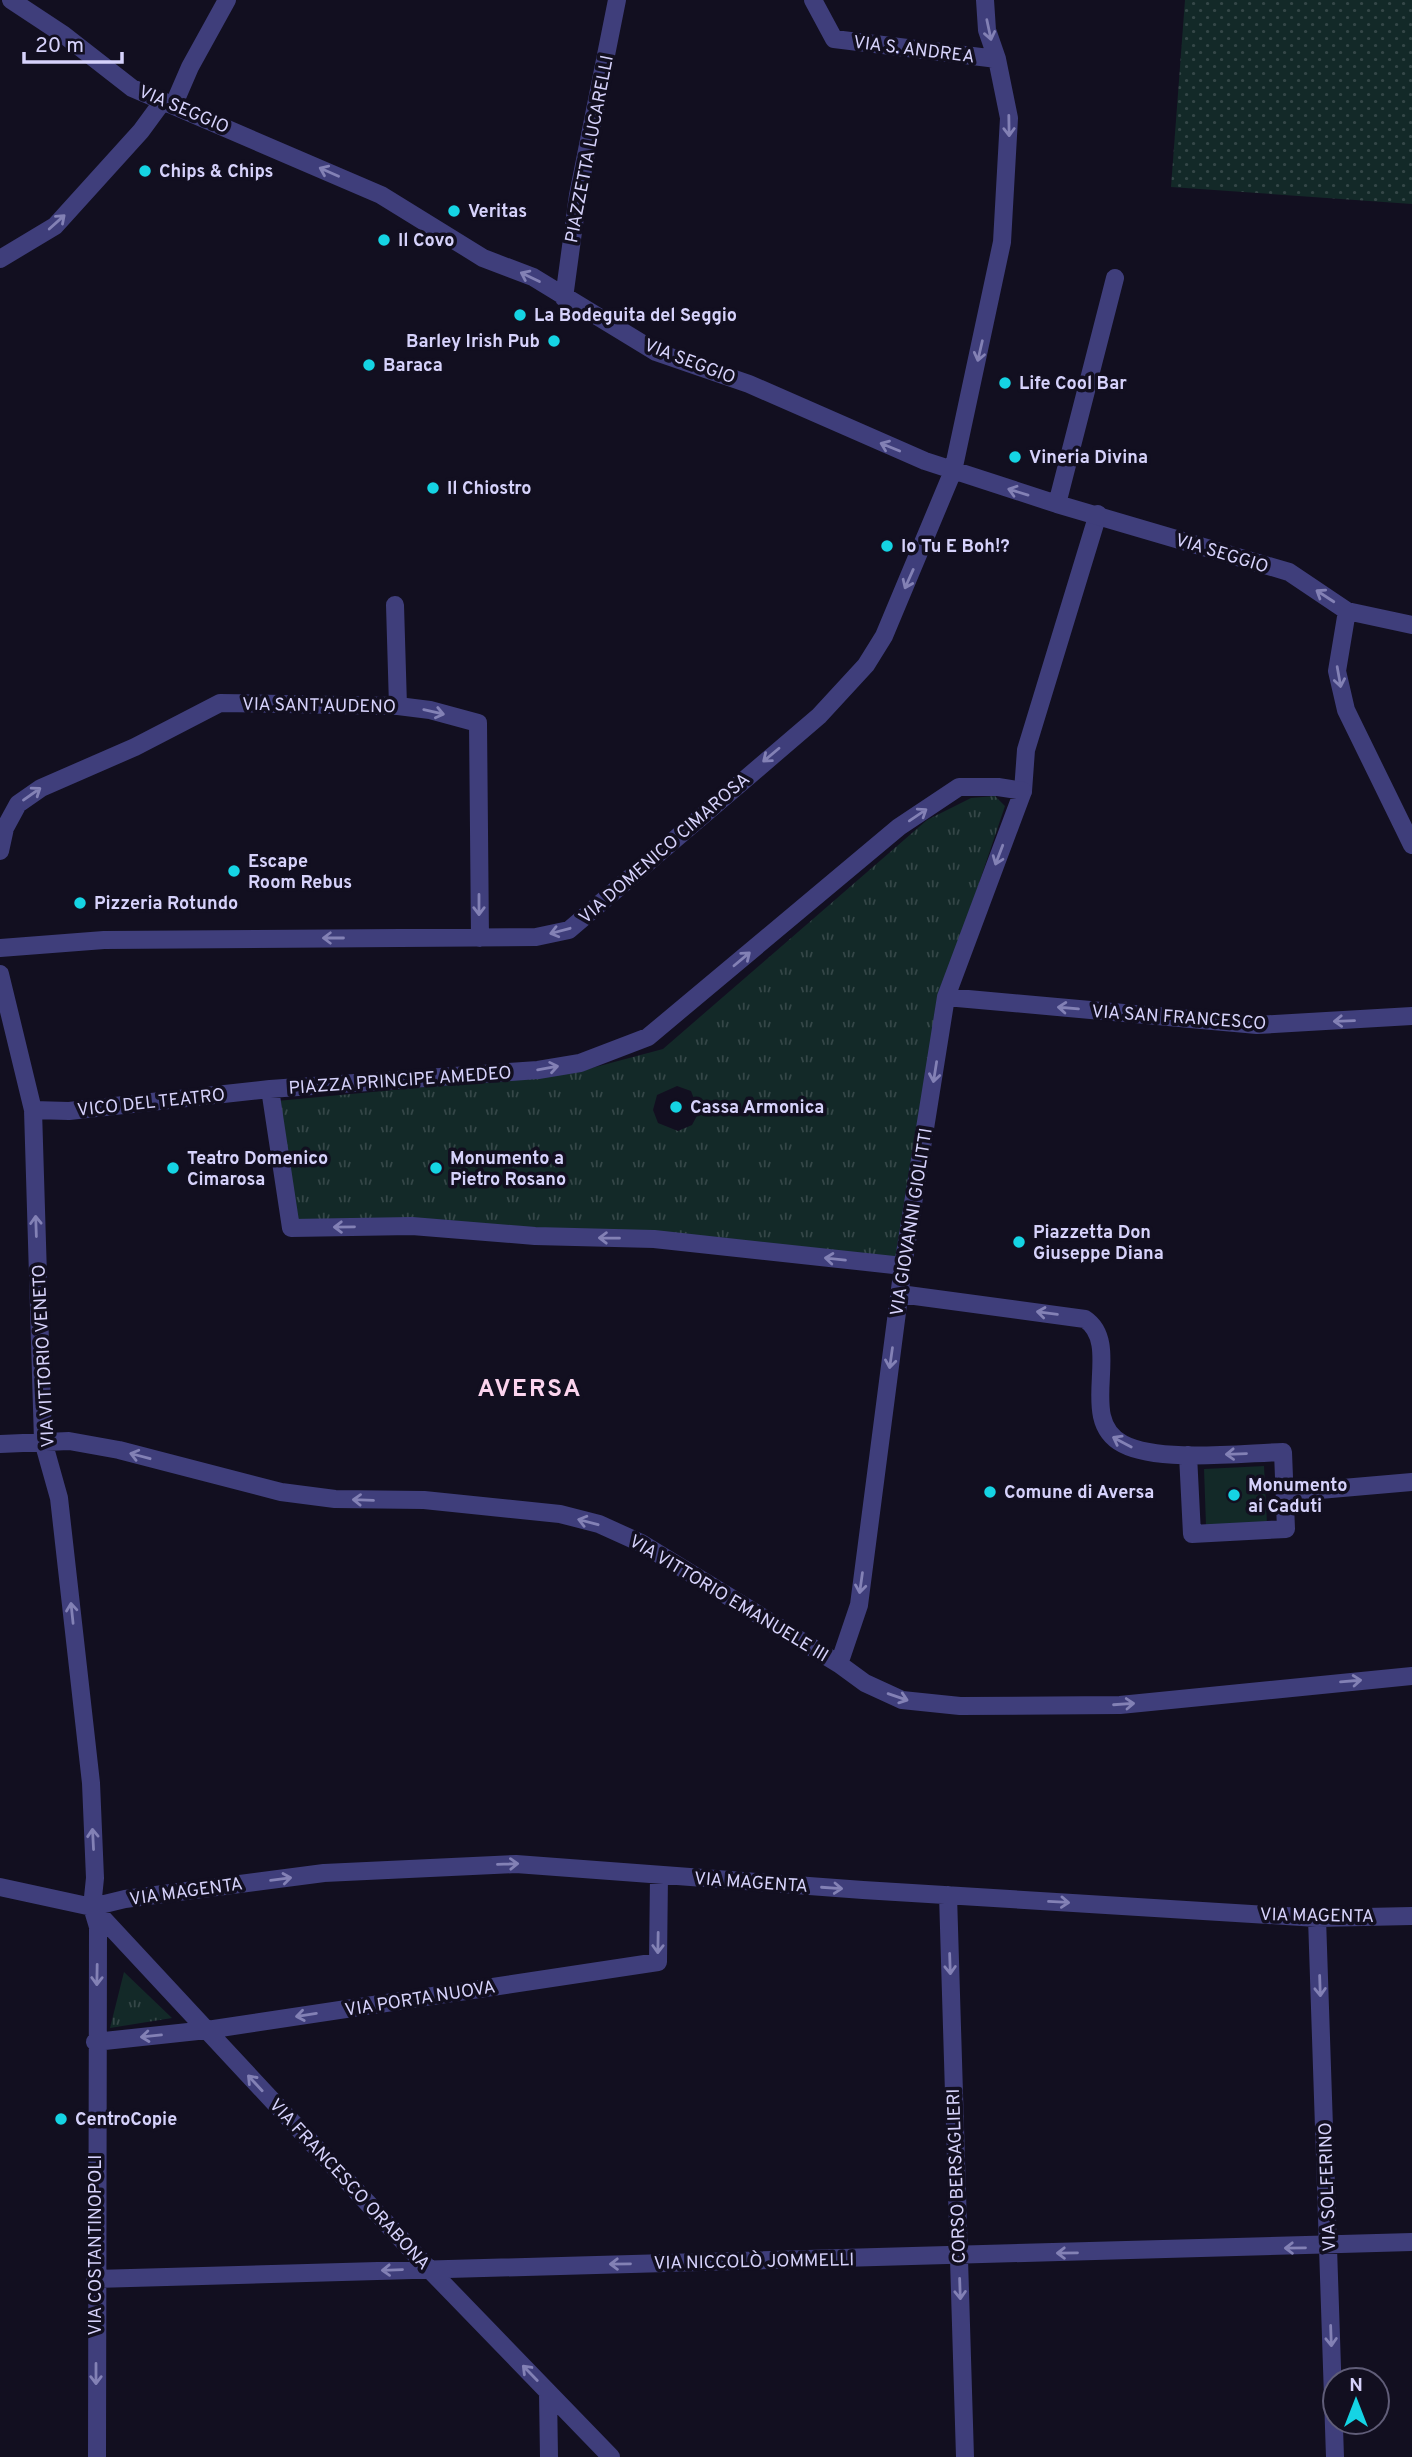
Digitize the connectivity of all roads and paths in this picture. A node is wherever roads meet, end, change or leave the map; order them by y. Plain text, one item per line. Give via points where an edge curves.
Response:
1 (11, 0) edge
2 (227, 0) edge
3 (617, 0) edge
4 (813, 0) edge
5 (985, 0) edge
6 (997, 59) junction
7 (168, 103) junction
8 (0, 259) edge
9 (1115, 278) dead end
10 (564, 298) junction
11 (953, 471) junction
12 (1056, 504) junction
13 (1098, 514) junction
14 (395, 605) dead end
15 (1347, 611) junction
16 (1412, 625) edge
17 (398, 706) junction
18 (1023, 791) junction
19 (1412, 845) edge
20 (0, 851) edge
21 (480, 938) junction
22 (0, 948) edge
23 (0, 974) edge
24 (946, 997) junction
25 (1412, 1016) edge
26 (270, 1089) junction
27 (33, 1110) junction
28 (903, 1266) junction
29 (900, 1294) junction
30 (43, 1441) junction
31 (0, 1444) edge
32 (1188, 1455) junction
33 (1412, 1482) edge
34 (1285, 1493) junction
35 (839, 1664) junction
36 (1412, 1676) edge
37 (659, 1875) junction
38 (0, 1887) edge
39 (948, 1895) junction
40 (92, 1908) junction
41 (1412, 1916) edge
42 (1317, 1918) junction
43 (206, 2030) junction
44 (95, 2042) junction
45 (1412, 2242) edge
46 (1329, 2247) junction
47 (959, 2256) junction
48 (429, 2269) junction
49 (95, 2279) junction
50 (548, 2392) junction
51 (97, 2457) edge
52 (549, 2457) edge
53 (611, 2457) edge
54 (965, 2457) edge
55 (1335, 2457) edge

1 - 7 street, VIA SEGGIO via 132,88
2 - 7 street
3 - 10 street, PIAZZETTA LUCARELLI via 578,195
4 - 6 street, VIA S. ANDREA via 834,40
5 -> 6 street, VIA DOMENICO CIMAROSA via 987,30
6 -> 11 street, VIA DOMENICO CIMAROSA via 1009,118 1002,242
8 -> 7 street via 55,226
10 -> 7 street, VIA SEGGIO via 533,277 483,258 380,195
9 - 12 street
11 -> 10 street, VIA SEGGIO via 749,384 656,352
12 -> 11 street, VIA SEGGIO
11 -> 21 street, VIA DOMENICO CIMAROSA via 884,636 866,665 819,716 569,930 536,937
12 - 13 street, VIA SEGGIO
15 -> 13 street, VIA SEGGIO via 1289,572
13 - 18 street, VIA GIOVANNI GIOLITTI via 1026,750
14 - 17 street
15 - 16 street, VIA SEGGIO
15 -> 19 street via 1336,671 1346,710
20 -> 17 street, VIA SANT'AUDENO via 5,828 18,804 41,788 220,703
17 -> 21 street, VIA SANT'AUDENO via 478,723
18 -> 24 street, VIA GIOVANNI GIOLITTI
26 -> 18 street, PIAZZA PRINCIPE AMEDEO via 538,1070 580,1063 648,1037 899,827 948,794 959,787 975,786
21 -> 22 street, VIA DOMENICO CIMAROSA via 104,940
23 - 27 street, VIA VITTORIO VENETO
25 -> 24 street, VIA SAN FRANCESCO via 1257,1025
24 -> 28 street, VIA GIOVANNI GIOLITTI
26 - 27 street, VICO DEL TEATRO via 69,1111
28 -> 26 street, PIAZZA PRINCIPE AMEDEO via 654,1238 535,1236 412,1226 292,1228
30 -> 27 street, VIA VITTORIO VENETO
28 - 29 street, VIA GIOVANNI GIOLITTI
32 -> 29 street via 1138,1449 1113,1438 1102,1422 1100,1343 1093,1324 1075,1316
29 -> 35 street, VIA GIOVANNI GIOLITTI via 859,1605
30 - 31 street, VIA VITTORIO EMANUELE III
35 -> 30 street, VIA VITTORIO EMANUELE III via 641,1543 599,1524 560,1514 424,1500 335,1499 281,1492 119,1450
40 -> 30 street, VIA VITTORIO VENETO via 91,1783 59,1497
34 -> 32 street via 1283,1452
32 - 34 street via 1192,1534 1286,1529
33 - 34 street
35 -> 36 street, VIA VITTORIO EMANUELE III via 865,1683 902,1700 960,1706 1120,1705
37 -> 39 street, VIA MAGENTA
40 -> 37 street, VIA MAGENTA via 125,1899 324,1873 516,1864
37 -> 43 street, VIA PORTA NUOVA via 658,1962
38 - 40 street
39 -> 42 street, VIA MAGENTA
39 -> 47 street, CORSO BERSAGLIERI
40 - 43 street, VIA FRANCESCO ORABONA
40 -> 44 street, VIA COSTANTINOPOLI via 98,1927
41 - 42 street, VIA MAGENTA
42 -> 46 street, VIA SOLFERINO
43 -> 44 street, VIA PORTA NUOVA
48 -> 43 street, VIA FRANCESCO ORABONA
44 - 49 street, VIA COSTANTINOPOLI
45 - 46 street, VIA NICCOLÒ JOMMELLI
46 -> 47 street, VIA NICCOLÒ JOMMELLI
46 -> 55 street, VIA SOLFERINO
47 -> 48 street, VIA NICCOLÒ JOMMELLI
47 -> 54 street, CORSO BERSAGLIERI
48 -> 49 street, VIA NICCOLÒ JOMMELLI
50 -> 48 street, VIA FRANCESCO ORABONA
49 -> 51 street, VIA COSTANTINOPOLI
50 - 52 street
50 - 53 street, VIA FRANCESCO ORABONA

